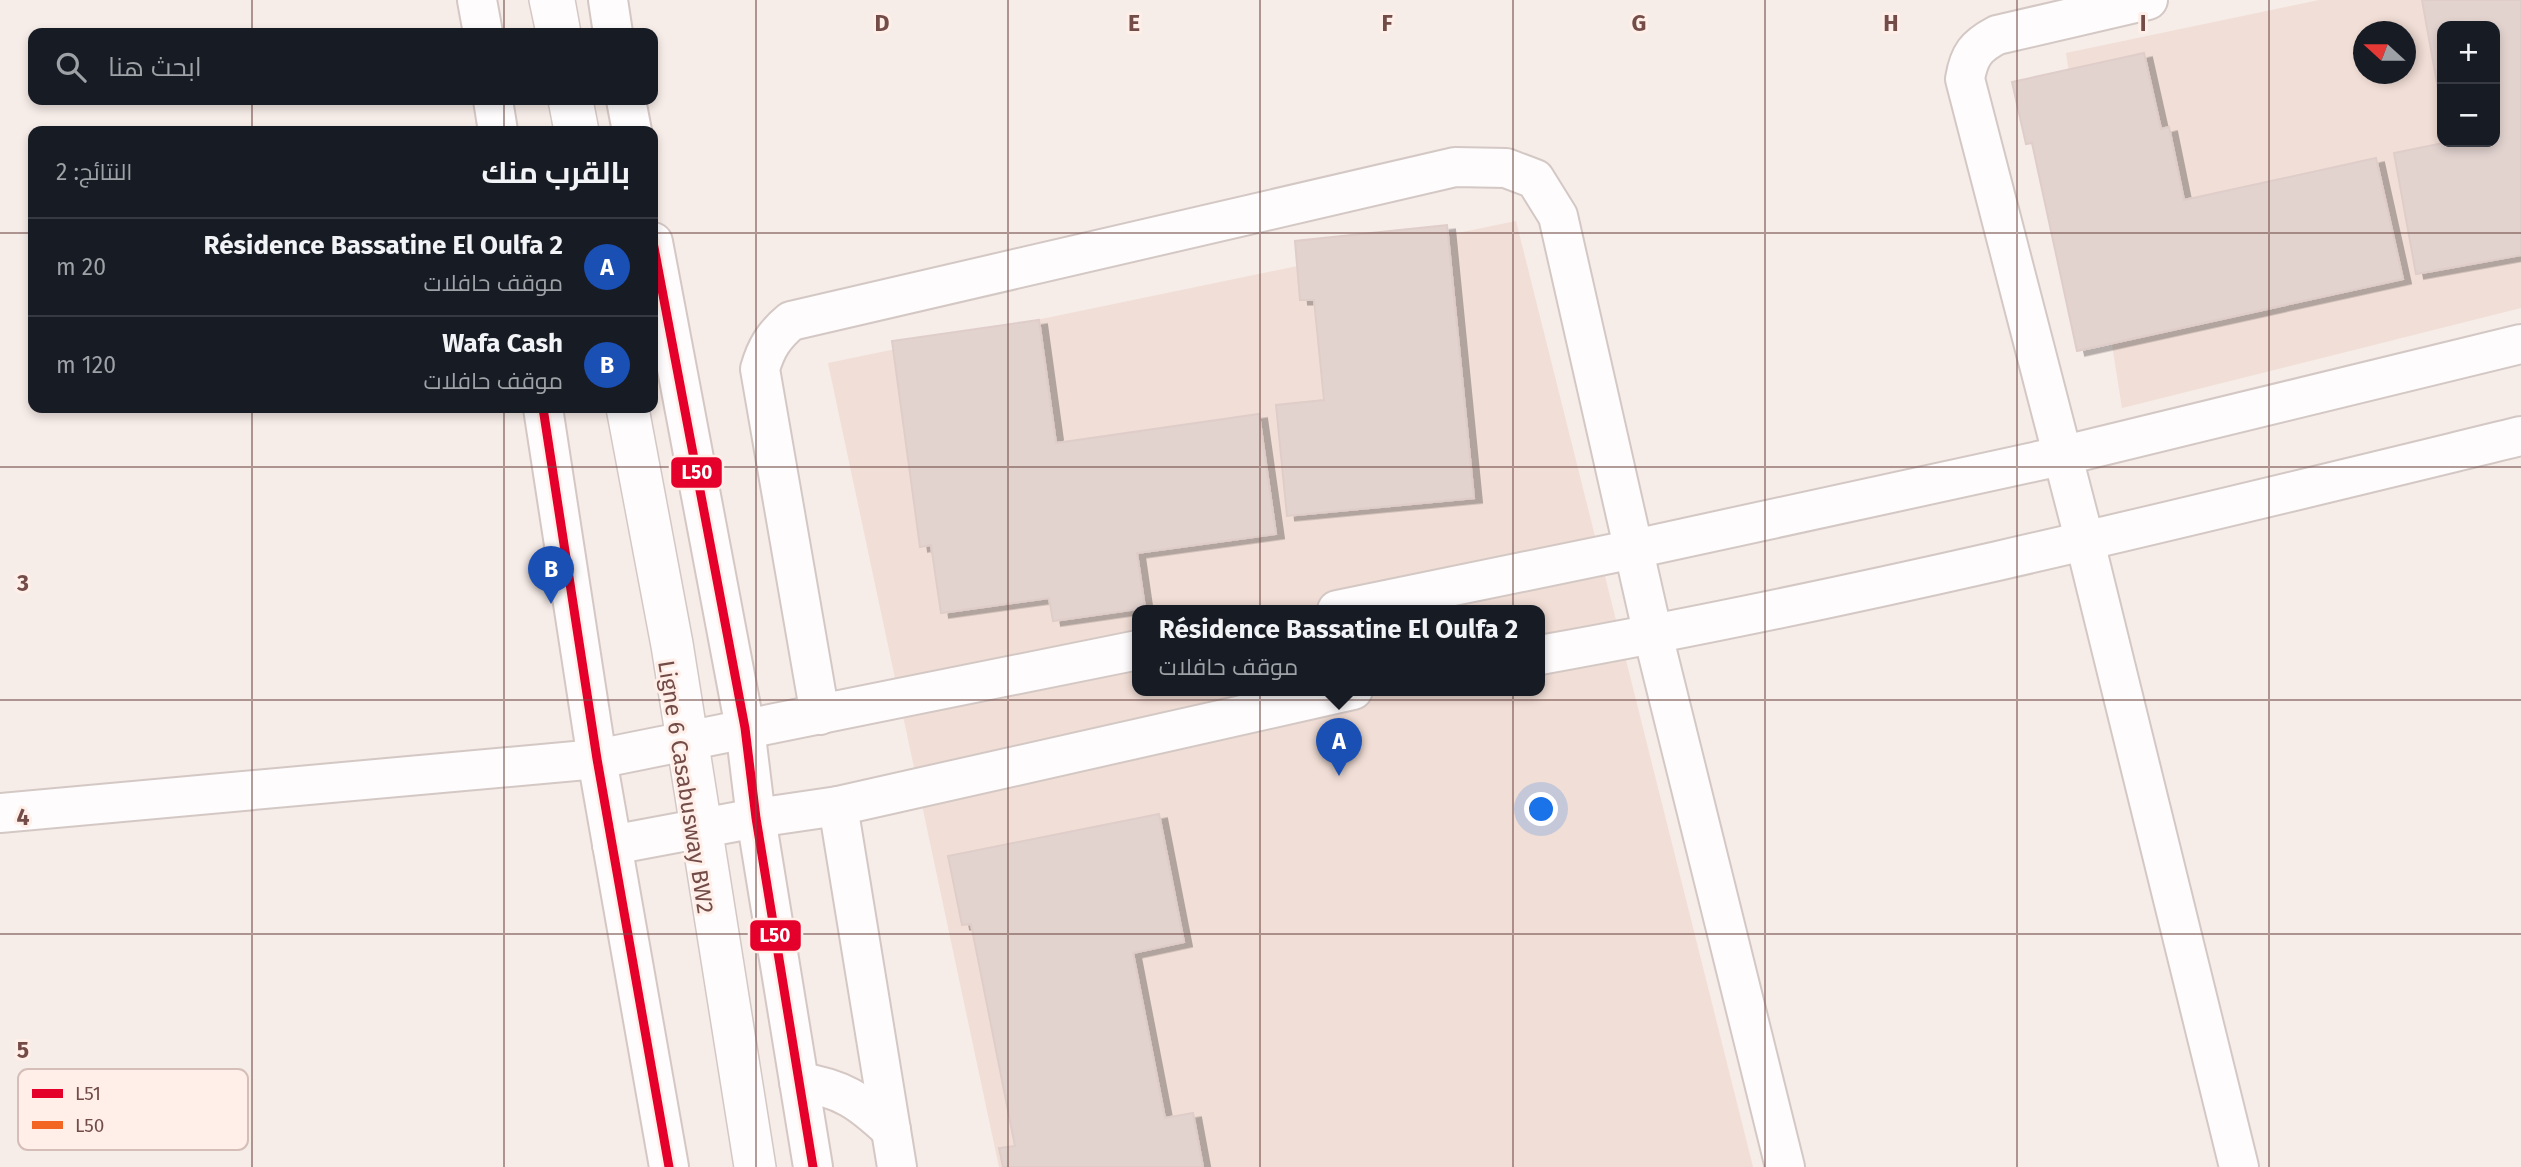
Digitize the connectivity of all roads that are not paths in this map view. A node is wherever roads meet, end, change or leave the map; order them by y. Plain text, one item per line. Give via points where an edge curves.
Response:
1 (477, 0) edge
2 (541, 0) edge
3 (562, 0) edge
4 (608, 0) edge
5 (2148, 0) edge
6 (481, 28) edge
7 (547, 28) edge
8 (568, 28) edge
9 (612, 28) edge
10 (494, 105) edge
11 (561, 105) edge
12 (582, 105) edge
13 (627, 105) edge
14 (497, 126) edge
15 (565, 126) edge
16 (586, 126) edge
17 (631, 126) edge
18 (658, 268) edge
19 (2521, 344) edge
20 (544, 413) edge
21 (619, 413) edge
22 (638, 413) edge
23 (2521, 436) edge
24 (2061, 456) junction
25 (2085, 541) junction
26 (1633, 549) junction
27 (1362, 605) edge
28 (1653, 635) junction
29 (1132, 651) edge
30 (1545, 654) edge
31 (1326, 696) edge
32 (820, 715) junction
33 (745, 728) junction
34 (687, 740) junction
35 (597, 759) junction
36 (838, 806) junction
37 (0, 813) edge
38 (756, 818) junction
39 (701, 828) junction
40 (612, 845) junction
41 (799, 1082) junction
42 (891, 1130) junction
43 (669, 1167) edge
44 (746, 1167) edge
45 (764, 1167) edge
46 (813, 1167) edge
47 (897, 1167) edge
48 (1785, 1167) edge
49 (2239, 1167) edge

1 - 6 street
2 - 7 lane
3 - 8 lane
4 - 9 street
5 - 24 street via 1997,35 1978,44 1968,60 1965,79
10 - 14 street
11 - 15 lane
12 - 16 lane
13 - 17 street
18 - 33 street
19 - 24 street
20 - 35 street
21 - 34 lane, Ligne 6 Casabusway BW2
22 - 34 lane, Ligne 6 Casabusway BW2
23 - 25 street
24 - 25 street
24 - 26 street
25 - 28 street
25 - 49 street
26 - 27 street
26 - 28 street
26 - 32 street via 1558,216 1535,179 1506,168 1455,167 809,315 776,333 760,369
28 - 30 street
28 - 48 street
29 - 32 street
31 - 36 street
32 - 33 street
33 - 34 street
33 - 38 street
34 - 35 street
34 - 39 lane, Ligne 6 Casabusway BW2
35 - 37 street
35 - 40 street
36 - 38 street
36 - 42 street
38 - 39 street
38 - 41 street
39 - 40 street
39 - 44 lane, Ligne 6 Casabusway BW2
39 - 45 lane, Ligne 6 Casabusway BW2
40 - 43 street
41 - 42 street via 842,1092 862,1103
41 - 46 street
42 - 47 street

